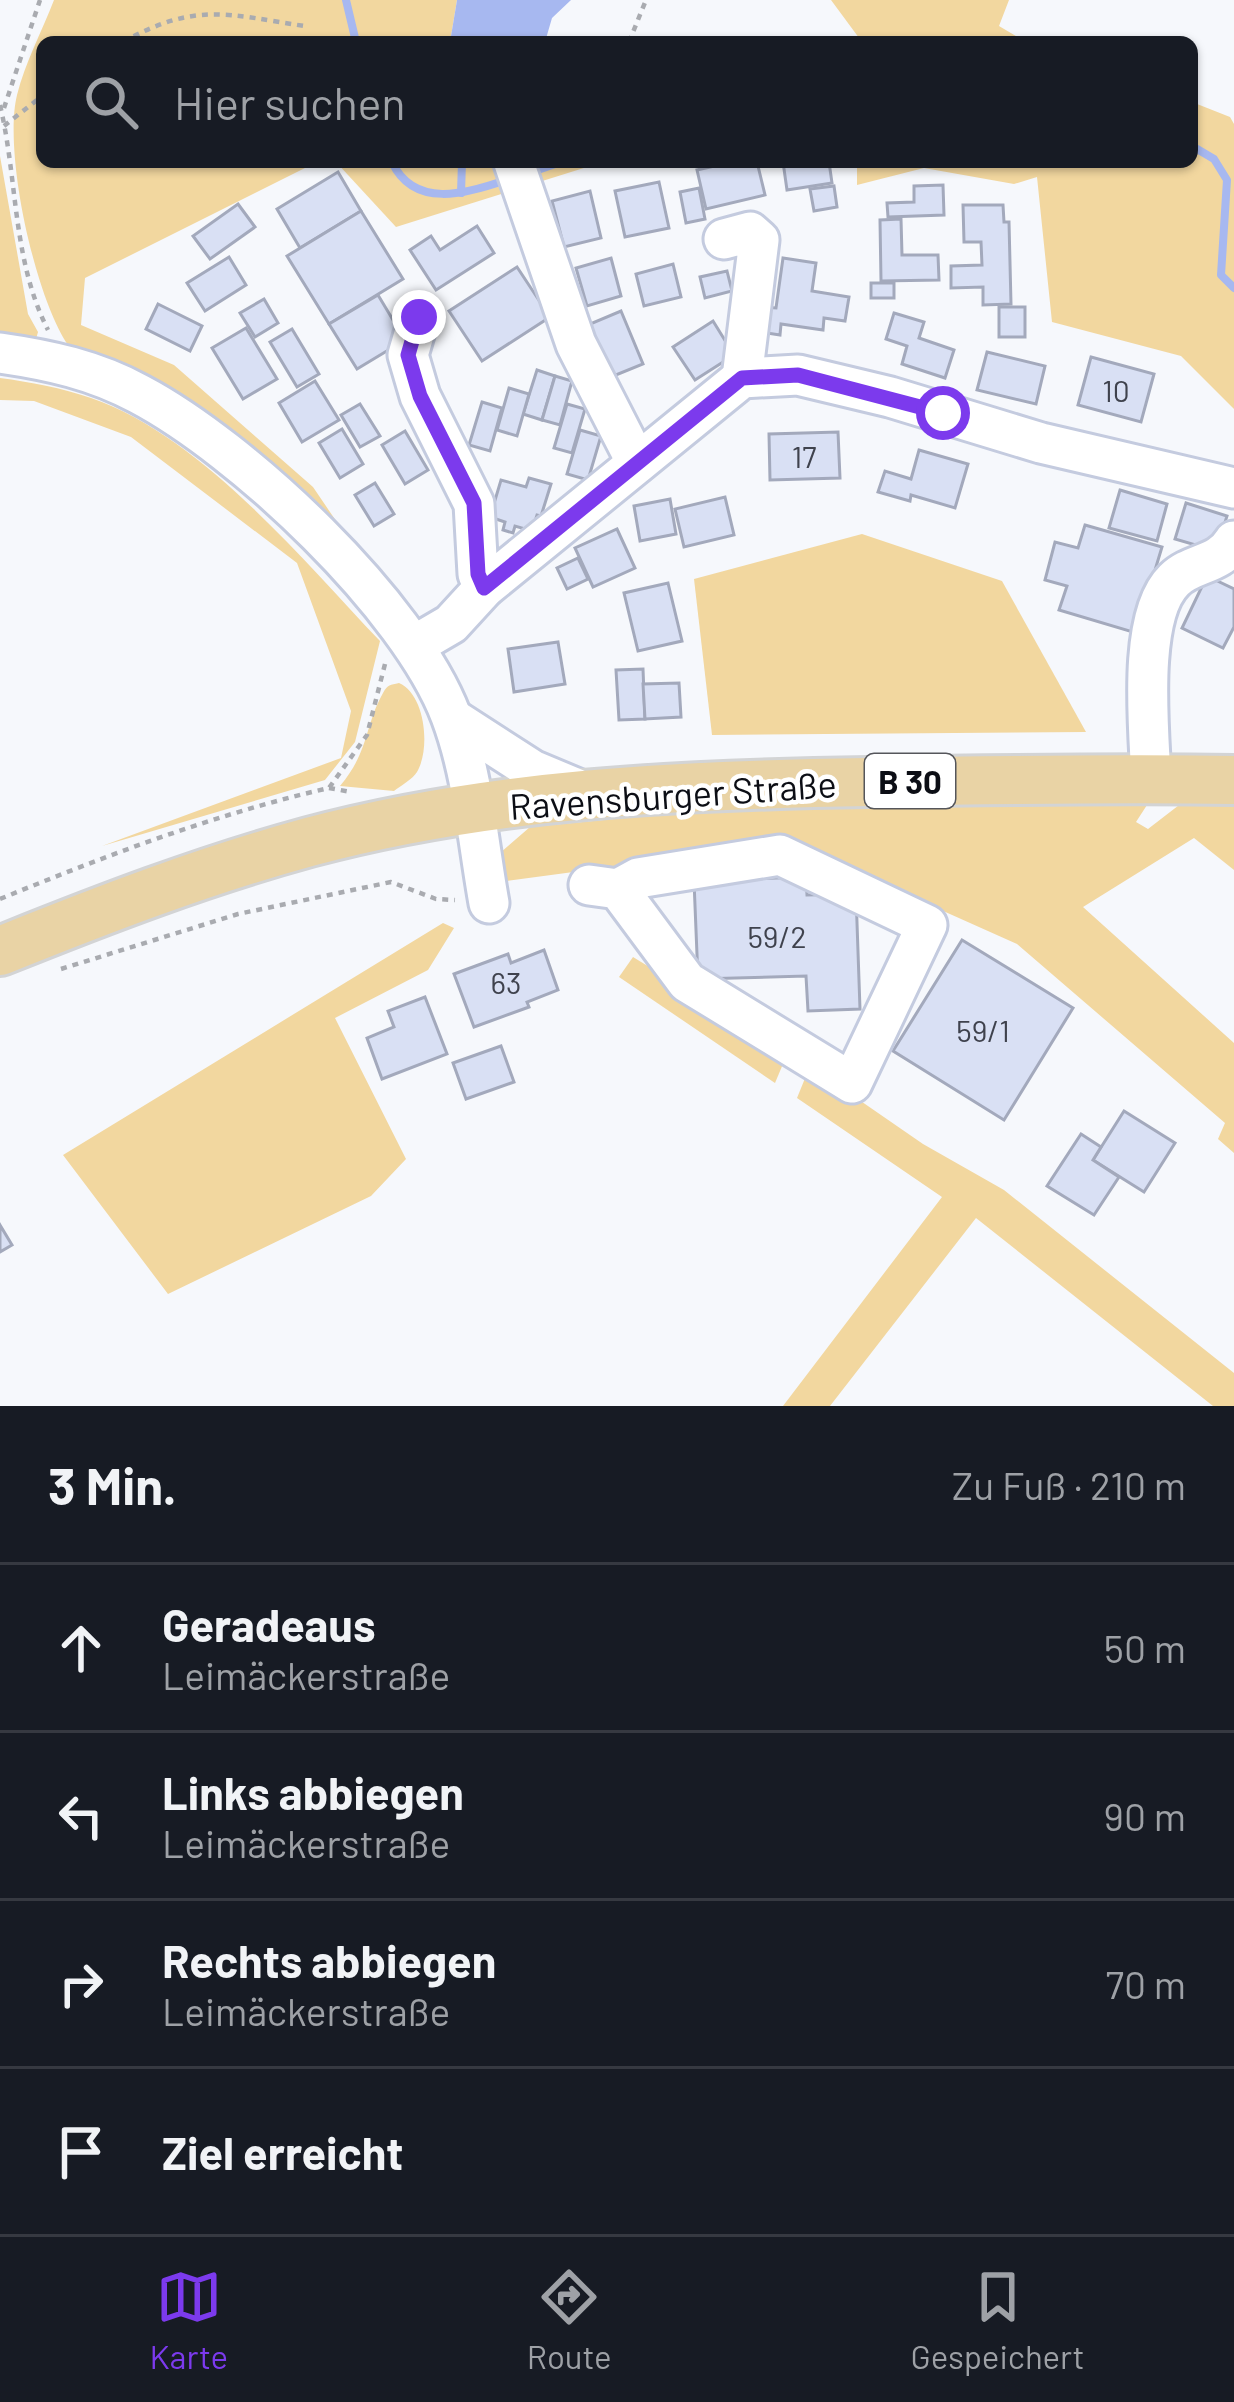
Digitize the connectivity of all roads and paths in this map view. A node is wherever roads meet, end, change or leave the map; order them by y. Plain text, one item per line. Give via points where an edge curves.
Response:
1 (40, 0) edge
2 (646, 0) edge
3 (304, 26) dead end
4 (134, 36) edge
5 (631, 36) edge
6 (36, 101) edge
7 (0, 105) edge
8 (2, 113) edge
9 (4, 126) junction
10 (519, 176) edge
11 (724, 238) dead end
12 (419, 317) dead end
13 (0, 353) edge
14 (48, 360) junction
15 (742, 378) junction
16 (637, 463) junction
17 (1234, 488) edge
18 (1234, 542) edge
19 (484, 588) junction
20 (415, 645) junction
21 (453, 719) junction
22 (1151, 779) junction
23 (1234, 781) edge
24 (587, 793) junction
25 (472, 808) junction
26 (604, 887) joint
27 (0, 899) edge
28 (489, 903) joint
29 (0, 951) edge
30 (44, 974) dead end

1 - 8 path
2 - 5 path
3 - 4 path via 188,14
6 - 9 path
7 - 8 path
8 - 9 path
9 - 14 path via 14,215 48,330
10 - 16 street via 576,344
11 - 15 street via 750,232 759,239
12 - 19 street via 408,355 474,503
13 - 14 street
14 - 20 street via 137,392 246,468
15 - 16 street
15 - 17 street via 798,375
16 - 19 street
18 - 22 street via 1226,555 1177,577 1160,598 1151,628
19 - 20 street via 451,624
20 - 21 street
20 - 27 path via 386,662 367,735 329,788 144,840
21 - 24 street via 532,770
21 - 25 street
22 - 23 main road, Ravensburger Straße / B 30
22 - 24 main road, Ravensburger Straße / B 30
24 - 25 main road, Ravensburger Straße / B 30
25 - 28 street
25 - 29 main road, B 30 via 313,841 170,883
26 - 26 street via 687,982 852,1083 927,925 780,855
28 - 30 path via 436,899 391,882 238,914

